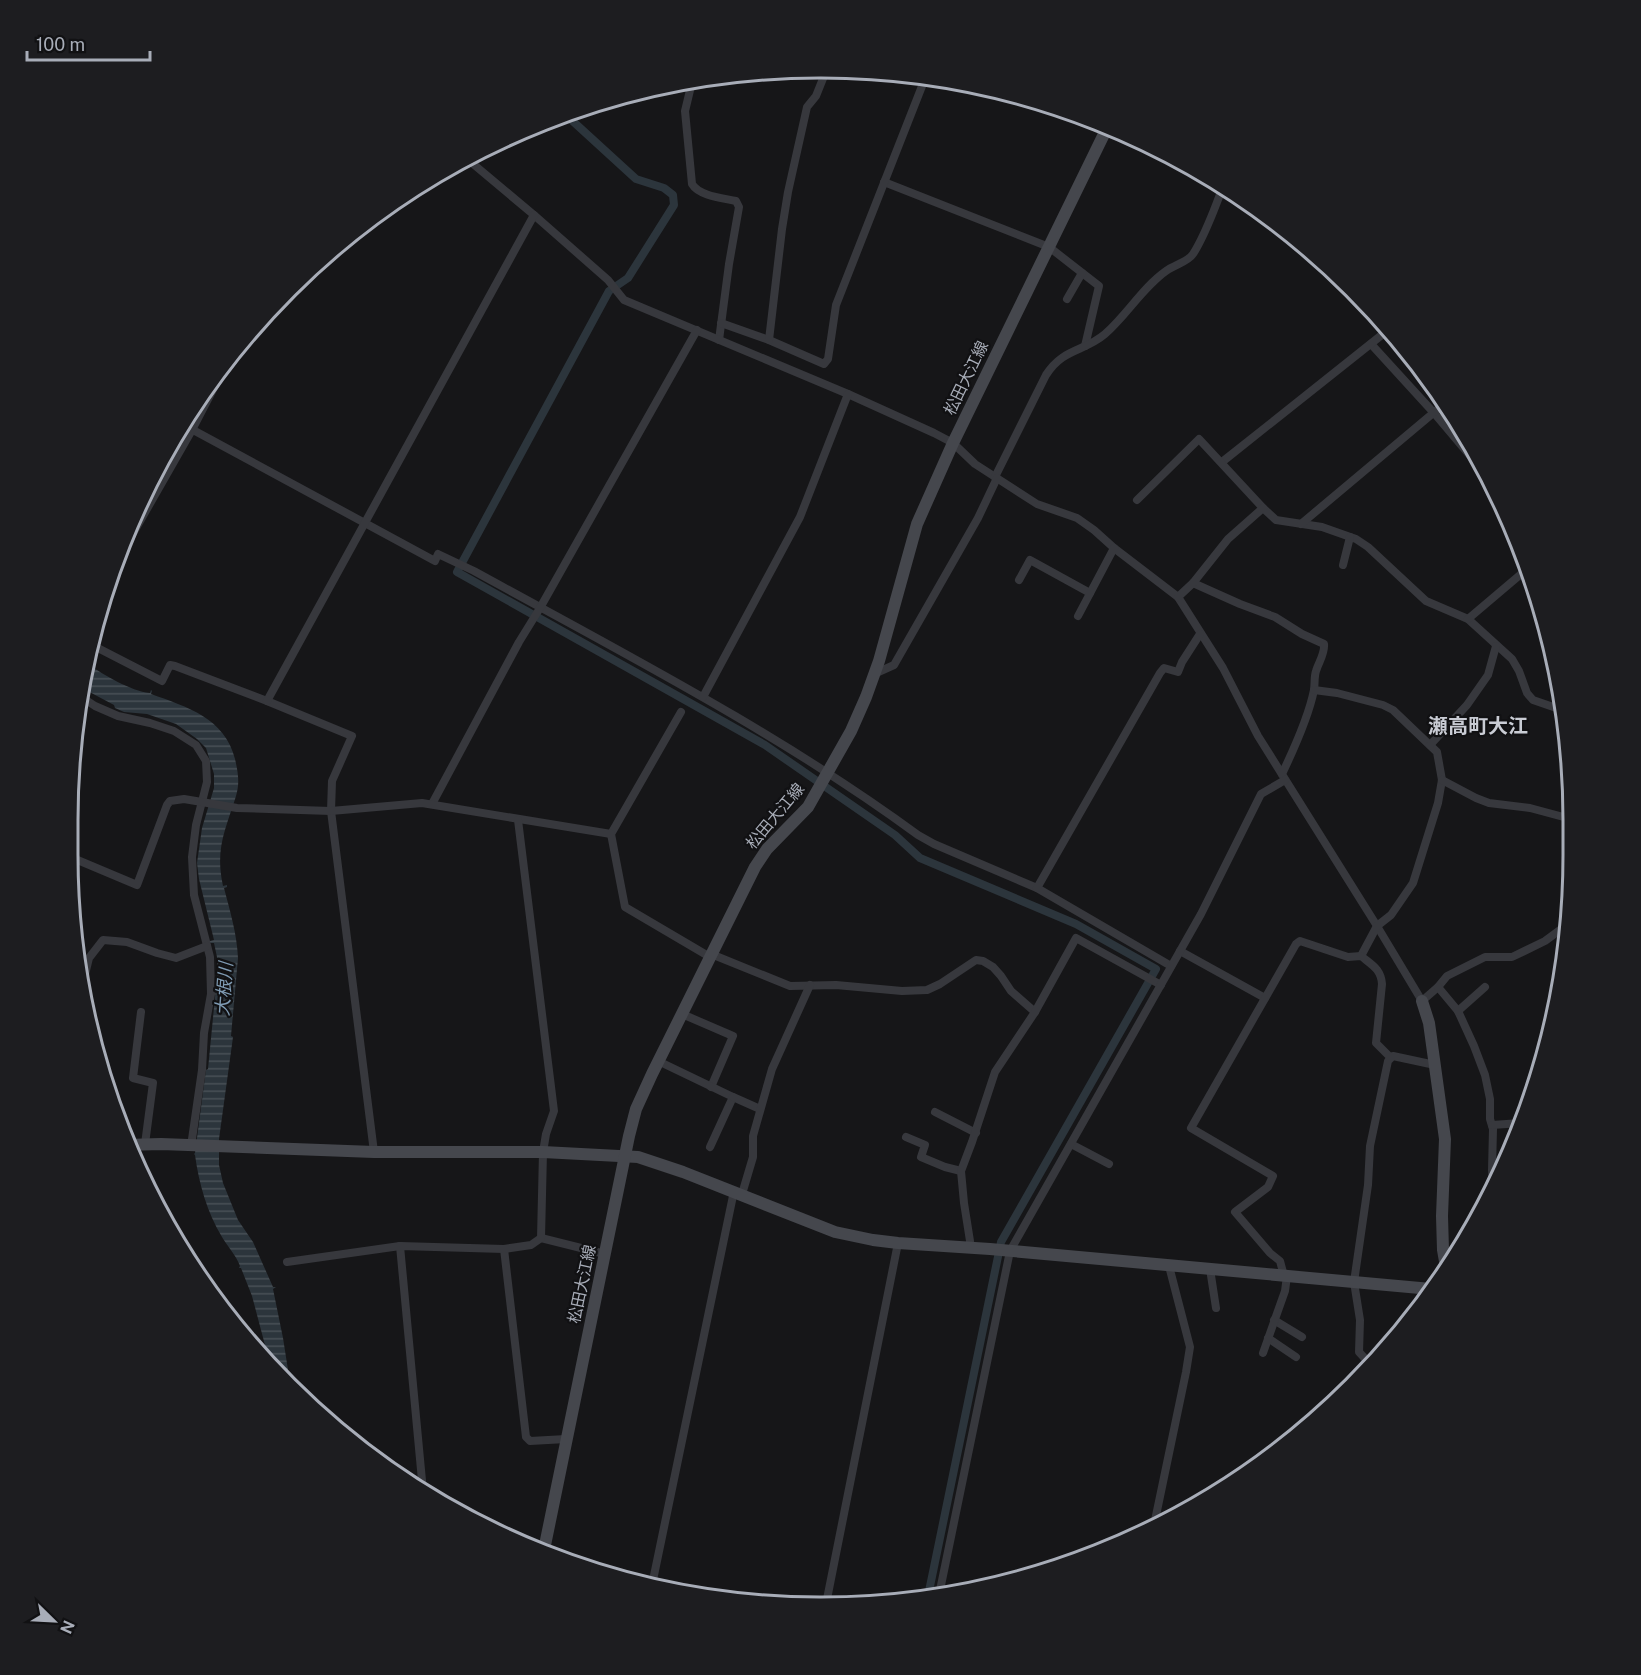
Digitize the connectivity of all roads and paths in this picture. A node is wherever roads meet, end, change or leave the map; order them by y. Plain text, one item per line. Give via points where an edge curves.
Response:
1 (823, 78) edge
2 (922, 85) edge
3 (690, 90) edge
4 (1104, 135) edge
5 (474, 164) edge
6 (884, 183) junction
7 (1220, 195) edge
8 (534, 214) junction
9 (1048, 247) junction
10 (1082, 273) junction
11 (1067, 299) dead end
12 (721, 323) junction
13 (697, 330) junction
14 (1382, 335) edge
15 (719, 340) junction
16 (769, 340) junction
17 (1371, 344) junction
18 (1085, 346) junction
19 (849, 394) junction
20 (205, 405) edge
21 (1438, 409) edge
22 (1434, 412) junction
23 (192, 430) junction
24 (953, 443) junction
25 (1462, 445) edge
26 (1222, 462) junction
27 (996, 477) junction
28 (1137, 500) dead end
29 (149, 506) edge
30 (1263, 508) junction
31 (364, 523) junction
32 (1301, 524) junction
33 (1350, 537) junction
34 (1114, 548) junction
35 (1343, 565) dead end
36 (1521, 574) edge
37 (1019, 580) dead end
38 (1193, 583) junction
39 (1090, 593) junction
40 (1178, 597) junction
41 (540, 608) junction
42 (1078, 615) dead end
43 (1468, 619) junction
44 (1200, 634) junction
45 (1496, 646) junction
46 (98, 648) edge
47 (874, 674) junction
48 (1314, 690) junction
49 (703, 697) junction
50 (88, 701) edge
51 (267, 701) junction
52 (1554, 707) edge
53 (681, 712) dead end
54 (1430, 745) junction
55 (827, 774) junction
56 (1283, 777) junction
57 (1442, 780) junction
58 (204, 803) junction
59 (432, 804) junction
60 (332, 811) junction
61 (1563, 817) edge
62 (518, 820) junction
63 (611, 834) junction
64 (78, 860) edge
65 (1036, 888) junction
66 (1377, 926) junction
67 (1559, 931) edge
68 (207, 946) junction
69 (1180, 951) junction
70 (711, 955) junction
71 (1361, 956) junction
72 (1172, 966) junction
73 (87, 968) edge
74 (810, 985) junction
75 (1161, 985) junction
76 (1438, 987) junction
77 (1485, 987) dead end
78 (1265, 998) junction
79 (1422, 1001) junction
80 (1458, 1011) junction
81 (141, 1012) dead end
82 (1035, 1012) junction
83 (682, 1014) junction
84 (1390, 1057) junction
85 (658, 1061) junction
86 (1435, 1065) junction
87 (711, 1087) junction
88 (733, 1097) junction
89 (760, 1109) junction
90 (935, 1112) dead end
91 (1512, 1124) edge
92 (1492, 1125) junction
93 (975, 1133) junction
94 (906, 1137) dead end
95 (1071, 1143) junction
96 (145, 1144) junction
97 (138, 1145) edge
98 (191, 1146) junction
99 (710, 1147) dead end
100 (374, 1152) junction
101 (543, 1152) junction
102 (625, 1157) junction
103 (1109, 1164) dead end
104 (1492, 1170) edge
105 (962, 1171) junction
106 (738, 1193) junction
107 (541, 1238) junction
108 (898, 1243) junction
109 (400, 1246) junction
110 (969, 1247) junction
111 (504, 1249) junction
112 (1008, 1251) junction
113 (605, 1254) junction
114 (1444, 1257) edge
115 (287, 1262) dead end
116 (1169, 1266) junction
117 (1210, 1269) junction
118 (1286, 1276) junction
119 (1354, 1282) junction
120 (1423, 1288) edge
121 (1216, 1308) dead end
122 (1274, 1320) junction
123 (1302, 1337) dead end
124 (1268, 1338) junction
125 (1263, 1353) dead end
126 (1296, 1357) dead end
127 (1365, 1359) edge
128 (566, 1439) junction
129 (422, 1481) edge
130 (1156, 1517) edge
131 (545, 1544) edge
132 (654, 1578) edge
133 (940, 1587) edge
134 (827, 1597) edge

1 - 16 street via 807,107 788,192
2 - 6 street
3 - 12 street via 686,111 692,184 702,192 736,201 739,207
4 - 9 street, 松田大江線
5 - 8 street
6 - 9 street
6 - 16 street via 836,305 828,359 824,363
7 - 18 street via 1192,257 1167,270 1106,334
8 - 13 street via 608,280 624,300
8 - 31 street
9 - 10 street
9 - 24 street, 松田大江線
10 - 11 street
10 - 18 street via 1099,286
12 - 15 street
12 - 16 street
13 - 15 street
13 - 41 street
14 - 17 street
15 - 19 street
17 - 22 street
17 - 26 street
18 - 27 street via 1053,364
19 - 24 street
19 - 49 street via 800,517
20 - 23 street
21 - 22 street
22 - 25 street
22 - 32 street
23 - 29 street
23 - 31 street
24 - 27 street
24 - 47 street, 松田大江線 via 916,524
26 - 28 street via 1199,439
26 - 30 street
27 - 34 street via 1037,504 1077,518
27 - 47 street via 978,518 894,665
30 - 32 street via 1276,520
30 - 38 street via 1228,539
31 - 41 street via 435,561 438,554 444,556
31 - 51 street
32 - 33 street
33 - 35 street
33 - 43 street via 1368,547 1426,601
34 - 39 street
34 - 40 street
36 - 43 street
37 - 39 street via 1030,560
38 - 40 street
38 - 48 street via 1275,617 1324,644
39 - 42 street
40 - 44 street
41 - 49 street
41 - 59 street
43 - 45 street
44 - 56 street
44 - 65 street via 1178,672 1164,668 1160,673
45 - 52 street via 1512,659 1533,700
45 - 54 street via 1488,675
46 - 51 street via 162,681 170,665
47 - 55 street, 松田大江線 via 851,731
48 - 54 street via 1383,705
48 - 56 street
49 - 55 street
50 - 58 street via 118,716 174,731 196,745 206,761
51 - 60 street via 352,736 332,781
53 - 63 street
54 - 57 street via 1437,752
55 - 65 street via 934,844
55 - 70 street, 松田大江線 via 808,807 755,867
56 - 66 street
56 - 69 street via 1261,794
57 - 61 street via 1489,803
57 - 66 street via 1413,883 1391,915
58 - 60 street
58 - 64 street via 170,801 137,885
58 - 68 street via 196,825 192,857 194,895
59 - 60 street
59 - 62 street
60 - 100 street
62 - 63 street
62 - 101 street via 554,1111
63 - 70 street via 626,907
65 - 72 street
66 - 71 street
66 - 79 street
67 - 76 street via 1512,957 1485,957 1447,976
68 - 73 street via 177,958 127,942 103,940
68 - 98 street via 211,994
69 - 72 street
69 - 78 street
70 - 74 street via 790,986
70 - 83 street, 松田大江線
71 - 78 street via 1348,957 1300,941
71 - 84 street via 1382,976 1376,1043
72 - 75 street
74 - 82 street via 927,990 976,960 993,967 1011,991
74 - 89 street via 772,1069
75 - 82 street via 1076,938
75 - 95 street
76 - 79 street
76 - 80 street
77 - 80 street
78 - 118 street via 1191,1128 1274,1176 1268,1187 1235,1212 1280,1261
79 - 86 street
80 - 92 street via 1485,1075
81 - 96 street via 133,1078 153,1083
82 - 93 street via 995,1072
83 - 85 street, 松田大江線
83 - 87 street via 733,1036
84 - 86 street
84 - 119 street via 1370,1146
85 - 87 street
85 - 102 street, 松田大江線 via 636,1109
86 - 114 street via 1445,1139
87 - 88 street
88 - 89 street
88 - 99 street
89 - 106 street via 753,1136 753,1157
90 - 93 street
91 - 92 street
92 - 104 street
93 - 105 street
94 - 105 street via 925,1145 921,1157
95 - 103 street
95 - 112 street
96 - 97 street
96 - 98 street
98 - 100 street
100 - 101 street
101 - 102 street
101 - 107 street
102 - 106 street via 638,1157
102 - 113 street, 松田大江線
105 - 110 street
106 - 108 street via 835,1232
106 - 132 street
107 - 111 street via 531,1245
107 - 113 street
108 - 110 street
108 - 134 street
109 - 111 street
109 - 115 street
109 - 129 street
110 - 112 street
111 - 128 street via 526,1437 530,1441
112 - 116 street
112 - 133 street
113 - 128 street, 松田大江線
116 - 117 street
116 - 130 street via 1190,1347
117 - 118 street
117 - 121 street
118 - 119 street
118 - 122 street via 1285,1292
119 - 120 street
119 - 127 street via 1360,1320 1359,1352
122 - 123 street
122 - 124 street
124 - 125 street
124 - 126 street
128 - 131 street, 松田大江線

